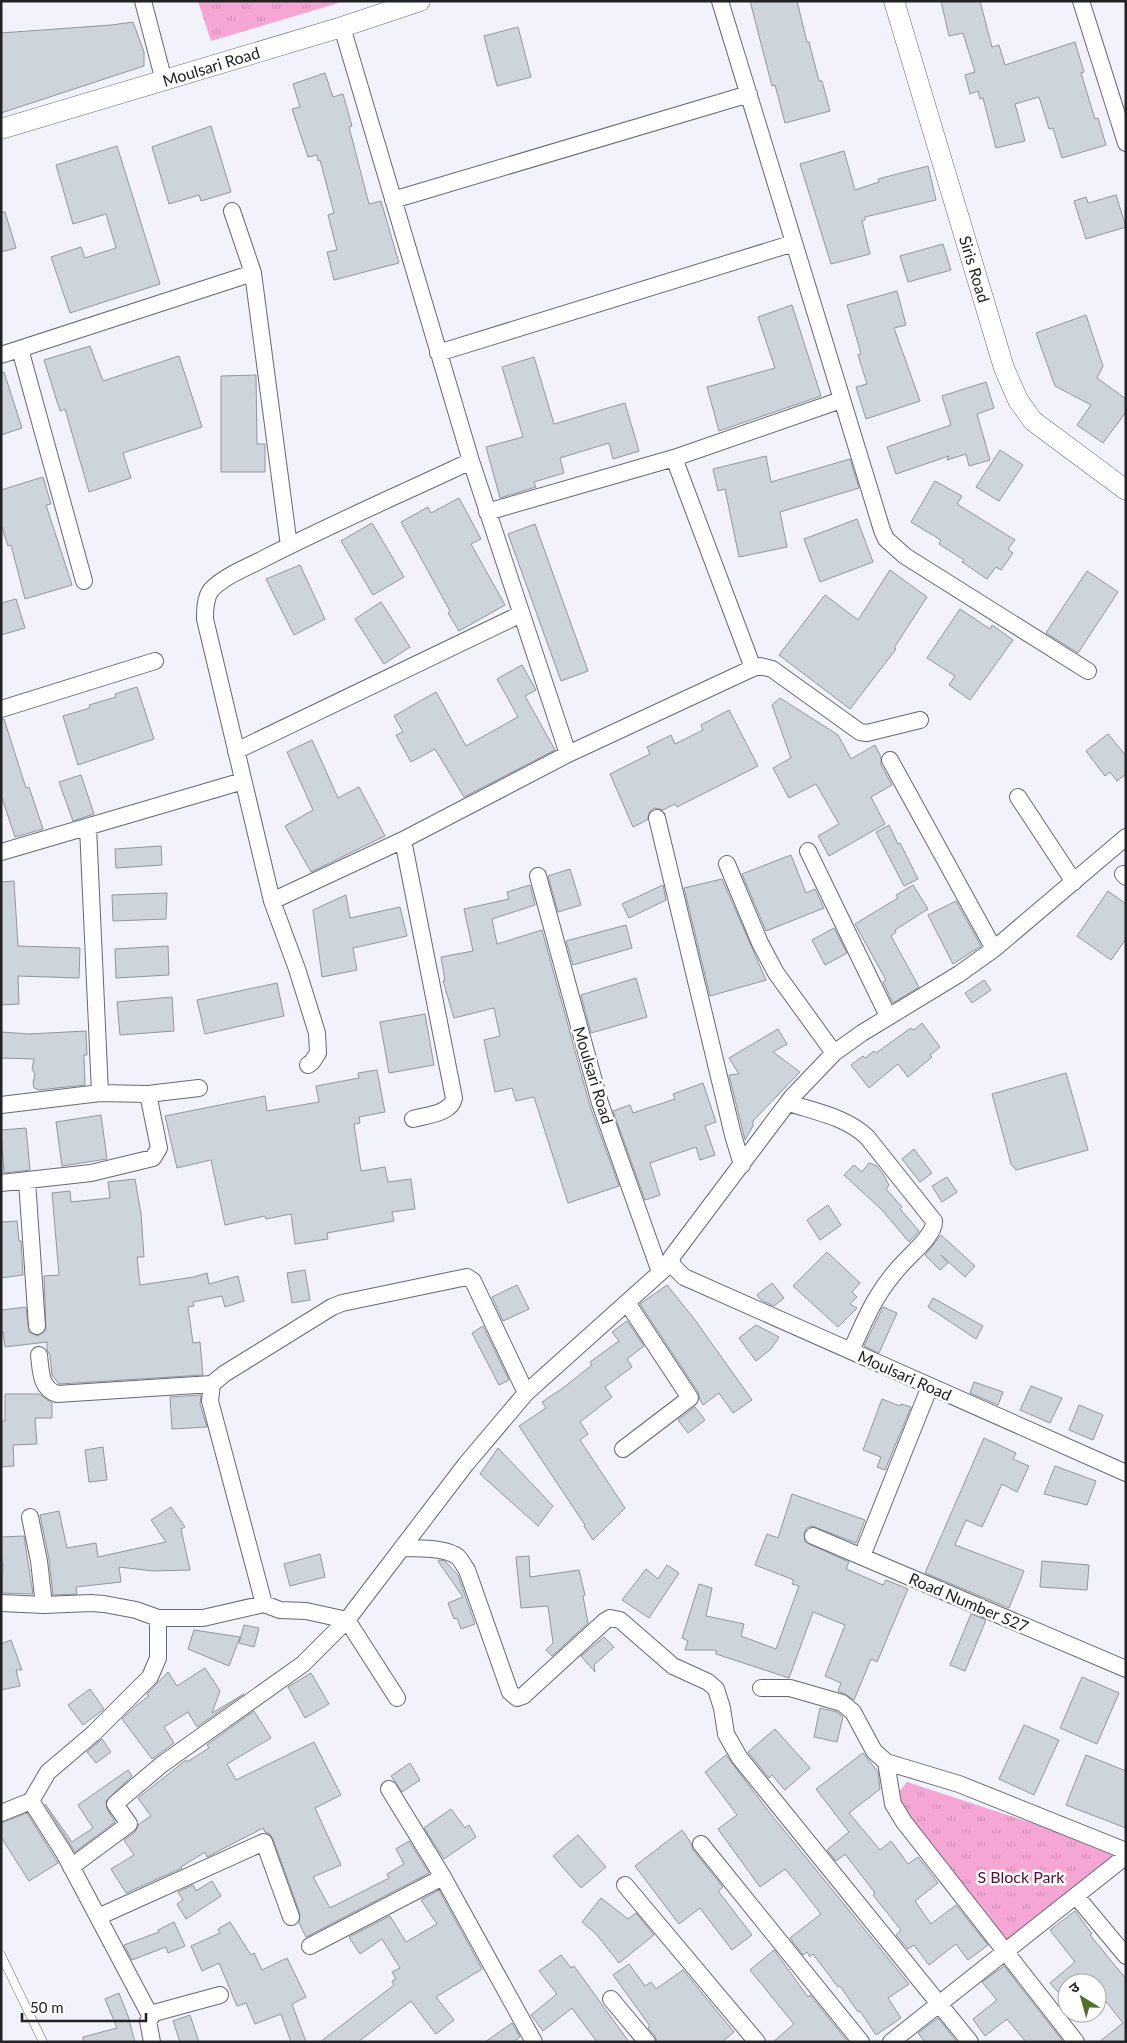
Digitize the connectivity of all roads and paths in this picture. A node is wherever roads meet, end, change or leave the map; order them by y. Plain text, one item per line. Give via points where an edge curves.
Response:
1 (143, 1) edge
2 (420, 1) edge
3 (720, 1) edge
4 (894, 1) edge
5 (1081, 1) edge
6 (342, 27) junction
7 (164, 81) junction
8 (750, 94) junction
9 (1123, 123) edge
10 (1, 129) edge
11 (1126, 143) edge
12 (393, 200) junction
13 (232, 211) dead end
14 (794, 243) junction
15 (253, 273) junction
16 (20, 349) junction
17 (438, 353) junction
18 (1, 355) edge
19 (841, 400) junction
20 (674, 458) junction
21 (471, 461) junction
22 (1126, 490) edge
23 (487, 512) junction
24 (289, 546) junction
25 (84, 582) dead end
26 (521, 614) junction
27 (155, 661) dead end
28 (753, 668) junction
29 (1088, 670) dead end
30 (1, 709) edge
31 (920, 720) dead end
32 (236, 751) junction
33 (568, 754) junction
34 (890, 760) dead end
35 (243, 781) junction
36 (1018, 797) dead end
37 (657, 818) dead end
38 (88, 827) junction
39 (1126, 837) edge
40 (403, 840) junction
41 (808, 851) dead end
42 (1, 852) edge
43 (728, 864) dead end
44 (538, 876) dead end
45 (1074, 882) junction
46 (272, 901) junction
47 (994, 949) junction
48 (888, 1016) junction
49 (834, 1053) junction
50 (308, 1065) dead end
51 (199, 1088) dead end
52 (100, 1093) junction
53 (148, 1094) junction
54 (789, 1103) junction
55 (1, 1105) edge
56 (412, 1119) dead end
57 (742, 1165) junction
58 (27, 1181) junction
59 (1, 1183) edge
60 (666, 1267) junction
61 (628, 1304) junction
62 (37, 1326) dead end
63 (851, 1351) junction
64 (39, 1355) dead end
65 (212, 1384) junction
66 (930, 1386) junction
67 (526, 1393) junction
68 (623, 1449) dead end
69 (1126, 1473) edge
70 (30, 1517) dead end
71 (813, 1536) dead end
72 (404, 1548) junction
73 (862, 1556) junction
74 (1, 1603) edge
75 (264, 1604) junction
76 (44, 1605) junction
77 (158, 1618) junction
78 (347, 1620) junction
79 (1126, 1669) edge
80 (761, 1688) dead end
81 (398, 1698) dead end
82 (886, 1762) junction
83 (390, 1789) dead end
84 (31, 1801) junction
85 (1, 1813) edge
86 (701, 1844) dead end
87 (1126, 1851) edge
88 (1126, 1856) edge
89 (71, 1867) junction
90 (442, 1877) junction
91 (625, 1885) dead end
92 (1076, 1896) junction
93 (98, 1917) junction
94 (291, 1917) dead end
95 (310, 1946) dead end
96 (1005, 1952) junction
97 (1, 1955) edge
98 (1126, 1956) edge
99 (220, 1995) dead end
100 (611, 1999) dead end
101 (939, 2004) junction
102 (151, 2017) junction
103 (43, 2042) edge
104 (152, 2042) edge
105 (534, 2042) edge
106 (647, 2042) edge
107 (758, 2042) edge
108 (861, 2042) edge
109 (891, 2042) edge
110 (970, 2042) edge
111 (1076, 2042) edge

1 - 7 street
2 - 6 street, Moulsari Road
3 - 8 street
4 - 22 street, Siris Road via 1004,368 1018,400 1033,421
5 - 9 street
6 - 7 street, Moulsari Road
6 - 12 street
7 - 10 street, Moulsari Road
8 - 12 street
8 - 14 street
9 - 11 street
12 - 17 street
13 - 15 street
14 - 17 street
14 - 19 street
15 - 16 street
15 - 24 street
16 - 18 street
16 - 25 street
17 - 21 street
19 - 20 street
19 - 29 street via 886,539 905,556
20 - 23 street
20 - 28 street
21 - 23 street
21 - 24 street
23 - 26 street
24 - 32 street via 218,584 210,592 205,606 205,619
26 - 32 street
26 - 33 street
27 - 30 street
28 - 31 street via 772,669 860,732 868,733
28 - 33 street
32 - 35 street
33 - 40 street
34 - 47 street
35 - 38 street
35 - 46 street
36 - 45 street
37 - 57 street
38 - 42 street
38 - 52 street
39 - 45 street
40 - 46 street
40 - 56 street via 454,1098 446,1110
41 - 48 street
43 - 49 street via 760,943 776,972
44 - 60 street, Moulsari Road via 600,1103
45 - 47 street
46 - 50 street via 317,1033 318,1053
47 - 48 street
48 - 49 street
49 - 54 street
51 - 53 street
52 - 53 street
52 - 55 street
53 - 58 street via 159,1148 153,1158 91,1173
54 - 57 street
54 - 63 street via 857,1127 934,1221 933,1229 879,1291
57 - 60 street
58 - 59 street
58 - 62 street
60 - 61 street
60 - 63 street, Moulsari Road
61 - 67 street
61 - 68 street via 690,1398
63 - 66 street, Moulsari Road
64 - 65 street via 43,1382 48,1390 57,1394
65 - 67 street via 337,1305 467,1277 473,1281
65 - 75 street via 210,1401
66 - 69 street, Moulsari Road
66 - 73 street
67 - 72 street via 466,1464
70 - 76 street
71 - 73 street, Road Number S27
72 - 78 street
72 - 101 street via 449,1552 462,1562 513,1696 517,1698 610,1618 620,1620 673,1666 708,1682 718,1694 726,1734 739,1757
73 - 79 street, Road Number S27
74 - 76 street
75 - 77 street via 202,1618
75 - 78 street via 280,1610 306,1611
76 - 77 street via 104,1604
77 - 84 street via 158,1658 150,1678 48,1772
78 - 81 street
78 - 89 street via 303,1664 161,1765 116,1804 129,1824
80 - 82 street via 790,1688 842,1703 853,1712 874,1751
82 - 87 street via 959,1784
82 - 96 street via 893,1804 900,1816
83 - 90 street
84 - 85 street
84 - 89 street
86 - 108 street
88 - 92 street
89 - 93 street
90 - 95 street
90 - 105 street
91 - 107 street
92 - 96 street
92 - 98 street
93 - 94 street via 264,1842
93 - 102 street
96 - 101 street
96 - 111 street
97 - 103 lane
99 - 102 street via 157,2012
100 - 106 street
101 - 109 street
101 - 110 street
102 - 104 street via 148,2026

